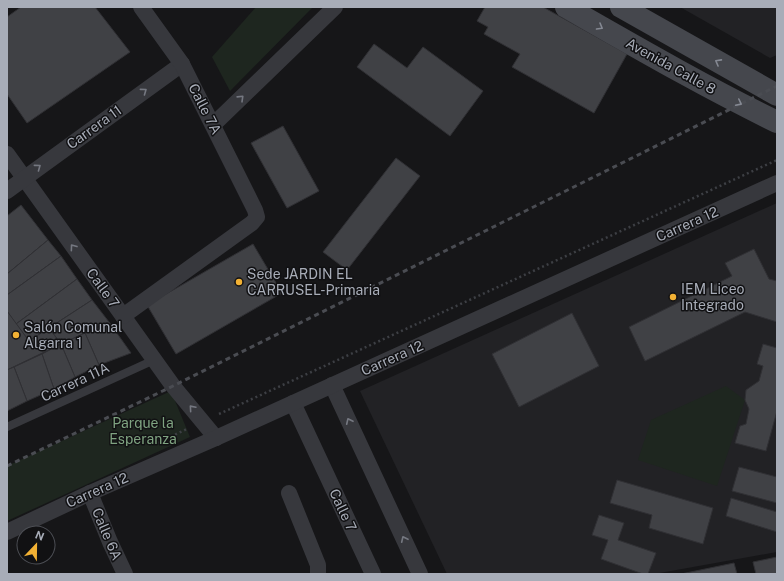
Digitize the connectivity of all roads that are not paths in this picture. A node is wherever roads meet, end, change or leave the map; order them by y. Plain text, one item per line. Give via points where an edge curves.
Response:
1 (141, 7) edge
2 (335, 7) edge
3 (566, 7) edge
4 (621, 7) edge
5 (182, 64) junction
6 (777, 95) edge
7 (777, 122) edge
8 (213, 125) junction
9 (7, 154) edge
10 (24, 178) junction
11 (777, 183) edge
12 (7, 191) edge
13 (123, 316) junction
14 (154, 360) junction
15 (332, 385) junction
16 (293, 403) junction
17 (7, 427) edge
18 (216, 438) junction
19 (90, 493) junction
20 (289, 493) dead end
21 (7, 532) edge
22 (125, 574) edge
23 (318, 574) edge
24 (373, 574) edge
25 (420, 574) edge

1 - 5 street, Calle 7A
8 -> 2 street
3 -> 7 main road, Avenida Calle 8 via 647,54
6 -> 4 main road, Avenida Calle 8
5 - 8 street, Calle 7A
10 -> 5 street, Carrera 11
8 - 13 street, Calle 7A via 256,210 257,217
9 - 10 street, Calle 7
10 - 12 street, Carrera 11
13 -> 10 street, Calle 7
11 - 15 street, Carrera 12
13 - 14 street, Calle 7
14 - 17 lane, Carrera 11A
18 -> 14 street, Calle 7
15 - 16 street, Carrera 12
25 -> 15 street
16 - 18 street, Carrera 12
16 - 24 street, Calle 7
18 - 19 street, Carrera 12
19 - 21 street, Carrera 12
19 - 22 street, Calle 6A
20 - 23 street via 318,565

